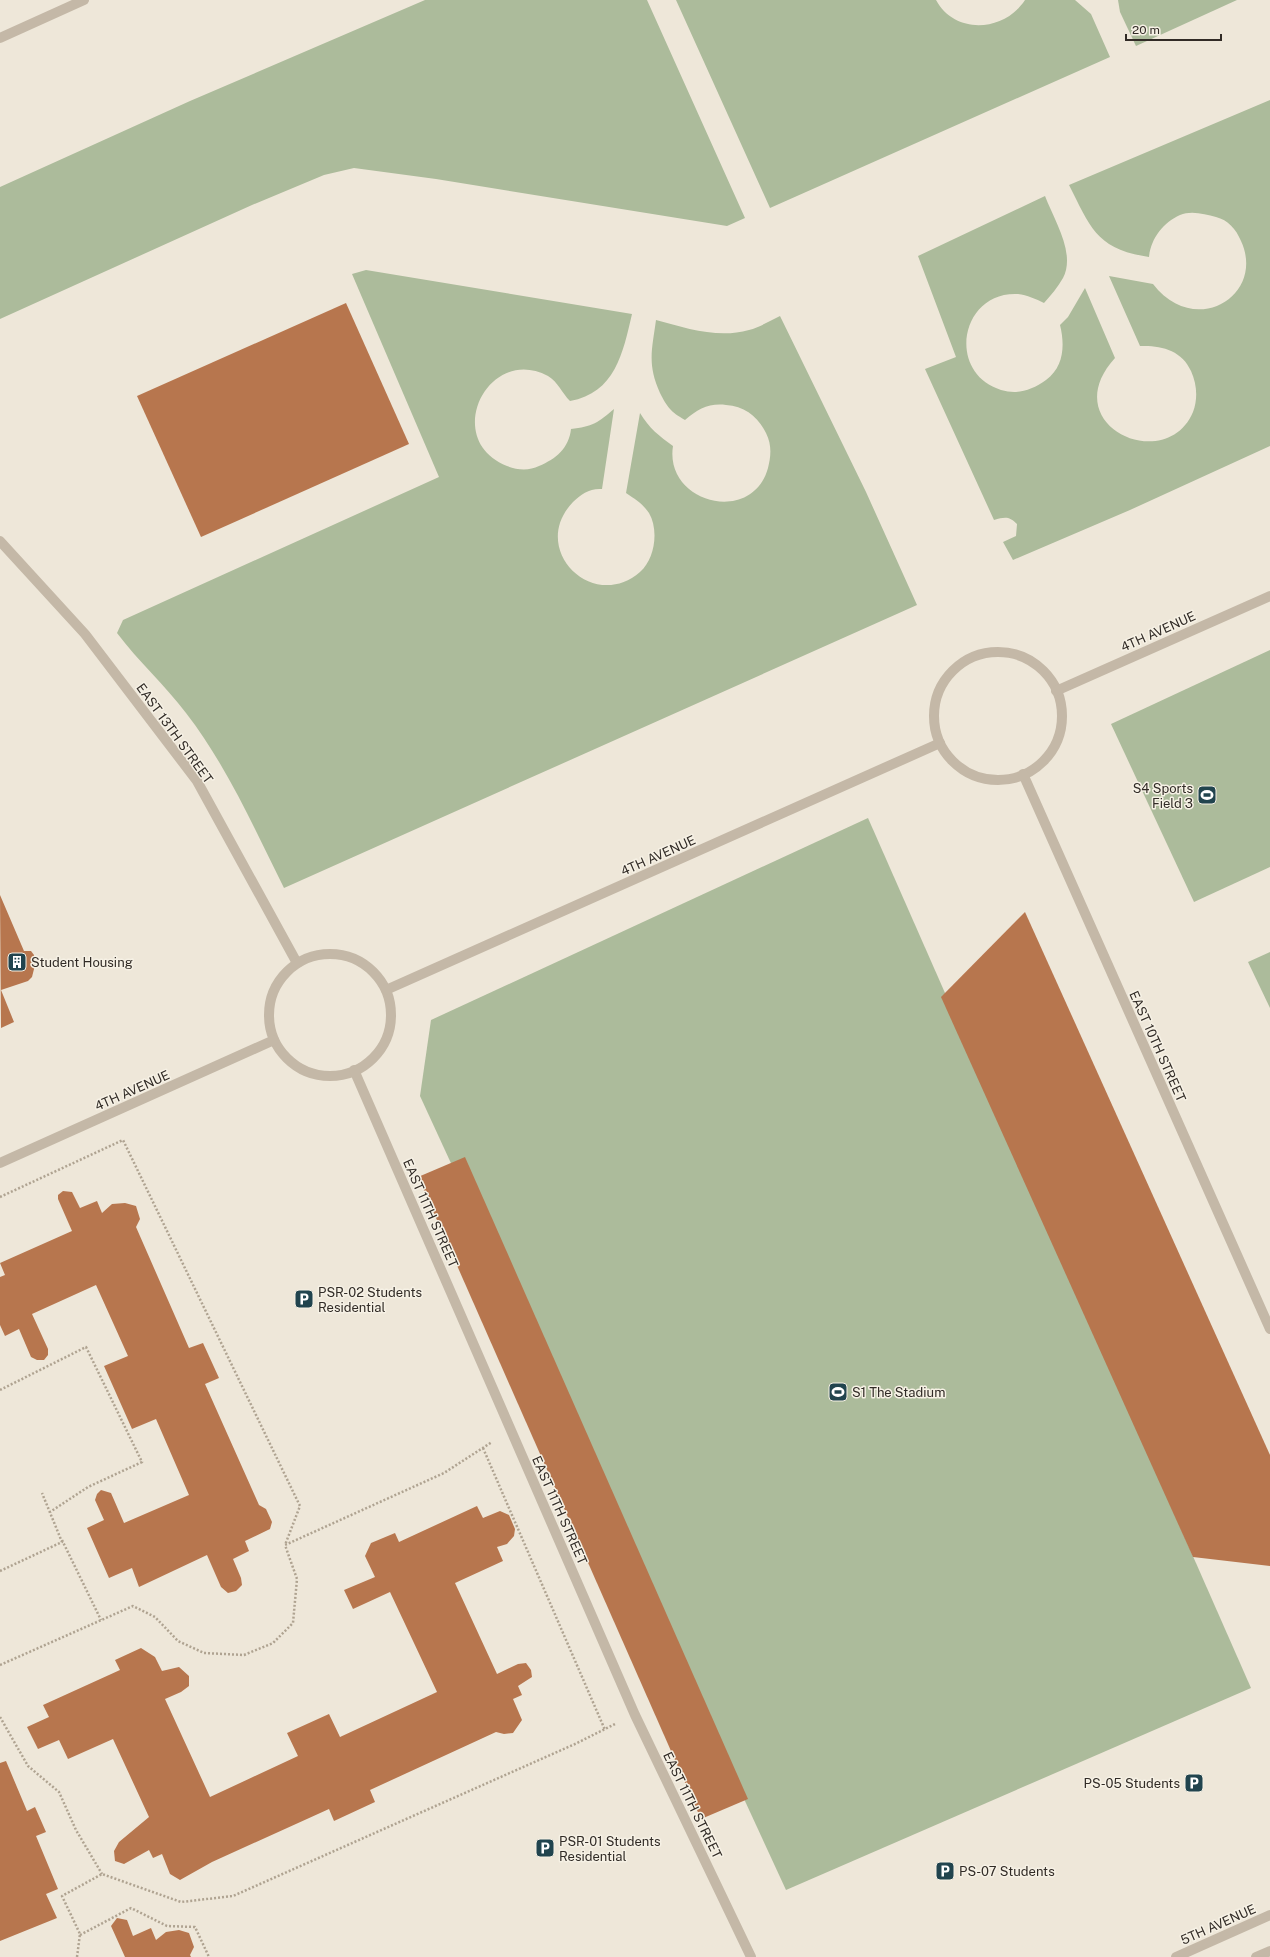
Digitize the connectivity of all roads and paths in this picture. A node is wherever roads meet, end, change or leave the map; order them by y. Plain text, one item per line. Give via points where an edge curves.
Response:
1 (84, 0) edge
2 (0, 38) edge
3 (0, 541) edge
4 (1270, 596) edge
5 (1056, 691) junction
6 (940, 743) junction
7 (1023, 774) junction
8 (297, 963) junction
9 (386, 990) junction
10 (274, 1040) junction
11 (354, 1070) junction
12 (0, 1163) edge
13 (0, 1197) edge
14 (1270, 1329) edge
15 (0, 1390) edge
16 (510, 1430) junction
17 (483, 1448) junction
18 (42, 1493) dead end
19 (50, 1512) junction
20 (57, 1530) junction
21 (285, 1545) junction
22 (0, 1571) edge
23 (101, 1620) junction
24 (0, 1665) edge
25 (635, 1715) junction
26 (0, 1716) edge
27 (605, 1730) junction
28 (102, 1874) junction
29 (1270, 1915) edge
30 (80, 1935) junction
31 (1270, 1951) edge
32 (77, 1957) edge
33 (209, 1957) edge
34 (751, 1957) edge
35 (1176, 1957) edge
36 (1256, 1957) edge

1 - 2 lane
3 - 8 lane, EAST 13TH STREET via 85,634 197,782
4 - 5 lane, 4TH AVENUE
5 - 6 lane via 1046,674 1032,662 1016,654 997,652 975,656 962,662 949,674 939,689 934,707 934,725
5 - 7 lane via 1061,707 1061,725 1056,742 1046,757
6 - 7 lane via 949,758 963,770 980,777 998,780
6 - 9 lane, 4TH AVENUE
7 - 14 lane, EAST 10TH STREET
8 - 9 lane via 312,956 347,956 363,963 376,975
8 - 10 lane via 284,974 274,990 269,1018
9 - 11 lane via 391,1006 391,1023 386,1040 377,1055
10 - 11 lane via 284,1055 297,1066 313,1073 330,1076
10 - 12 lane, 4TH AVENUE
11 - 16 lane, EAST 11TH STREET
13 - 21 path via 123,1140 300,1506
15 - 19 path via 86,1347 142,1462 88,1487
16 - 17 path
16 - 25 lane, EAST 11TH STREET
17 - 21 path via 444,1474
17 - 27 path
18 - 19 path
19 - 20 path
20 - 22 path via 62,1542
20 - 23 path
21 - 23 path via 297,1579 293,1623 273,1643 244,1655 204,1653 178,1641 155,1617 133,1606
23 - 24 path
25 - 27 path
25 - 34 lane, EAST 11TH STREET
26 - 28 path via 28,1766 59,1792 76,1830
27 - 28 path via 233,1896 181,1902
28 - 30 path via 62,1896
29 - 35 lane, 5TH AVENUE
30 - 32 path
30 - 33 path via 131,1908 167,1926 195,1927
31 - 36 lane

